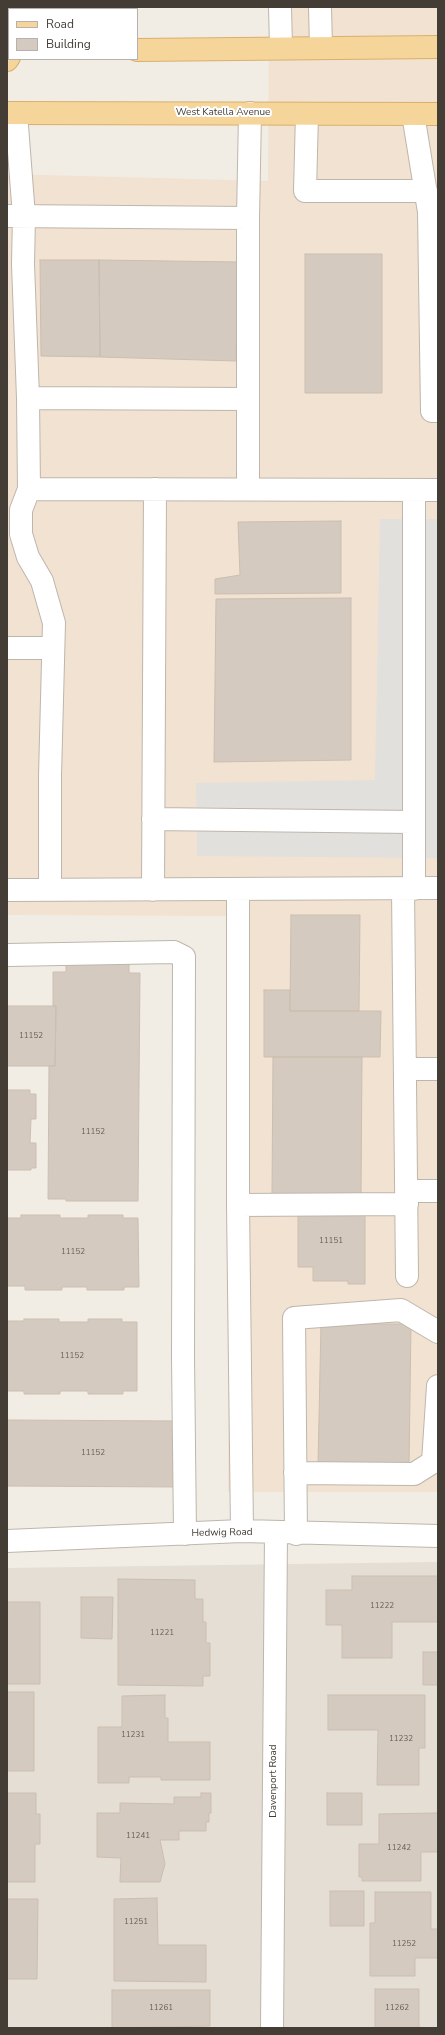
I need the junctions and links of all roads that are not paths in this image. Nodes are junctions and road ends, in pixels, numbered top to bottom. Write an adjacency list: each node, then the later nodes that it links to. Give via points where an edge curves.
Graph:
1 (280, 7): 4 (street)
2 (320, 7): 5 (street)
3 (438, 47): 5 (main road)
4 (281, 48): 5 (main road); 6 (main road)
5 (321, 48)
6 (138, 50)
7 (12, 113): 8 (main road, West Katella Avenue); 13 (street)
8 (250, 113): 9 (main road, West Katella Avenue); 14 (street)
9 (307, 114): 10 (main road, West Katella Avenue); 12 (street, via 306,191)
10 (413, 114): 11 (main road, West Katella Avenue); 12 (street)
11 (438, 114)
12 (426, 191): 15 (street)
13 (15, 216): 14 (street); 16 (street, via 23,264)
14 (248, 218): 17 (street)
15 (434, 238): 18 (street, via 432,411)
16 (28, 398): 17 (street); 19 (street)
17 (248, 399): 21 (street)
18 (438, 411)
19 (29, 489): 20 (street); 25 (street, via 21,510 21,534 28,557 42,581 54,624)
20 (155, 489): 21 (street); 26 (street)
21 (248, 489): 22 (street)
22 (414, 490): 23 (street); 27 (street)
23 (438, 490)
24 (7, 648): 25 (street)
25 (53, 648): 32 (street)
26 (153, 819): 27 (street); 33 (street)
27 (413, 822): 30 (street)
28 (438, 888): 30 (street)
29 (238, 889): 30 (street); 33 (street); 39 (street)
30 (408, 889): 35 (street)
31 (7, 890): 32 (street)
32 (50, 890): 33 (street)
33 (153, 890)
34 (7, 955): 45 (street, via 174,952 184,957)
35 (405, 1069): 36 (street); 38 (street)
36 (438, 1069)
37 (438, 1191): 38 (street)
38 (407, 1198): 39 (street); 40 (street)
39 (238, 1206): 44 (street)
40 (407, 1276)
41 (438, 1332): 43 (street, Davenport Road, via 401,1310 294,1318)
42 (438, 1386): 43 (street, via 433,1462 414,1474)
43 (295, 1473): 46 (street, Davenport Road)
44 (242, 1531): 45 (street, Hedwig Road); 46 (street, Hedwig Road)
45 (185, 1534): 48 (street, Hedwig Road)
46 (286, 1534): 47 (street, Hedwig Road); 49 (street, Davenport Road)
47 (438, 1536)
48 (7, 1541)
49 (272, 2028)

